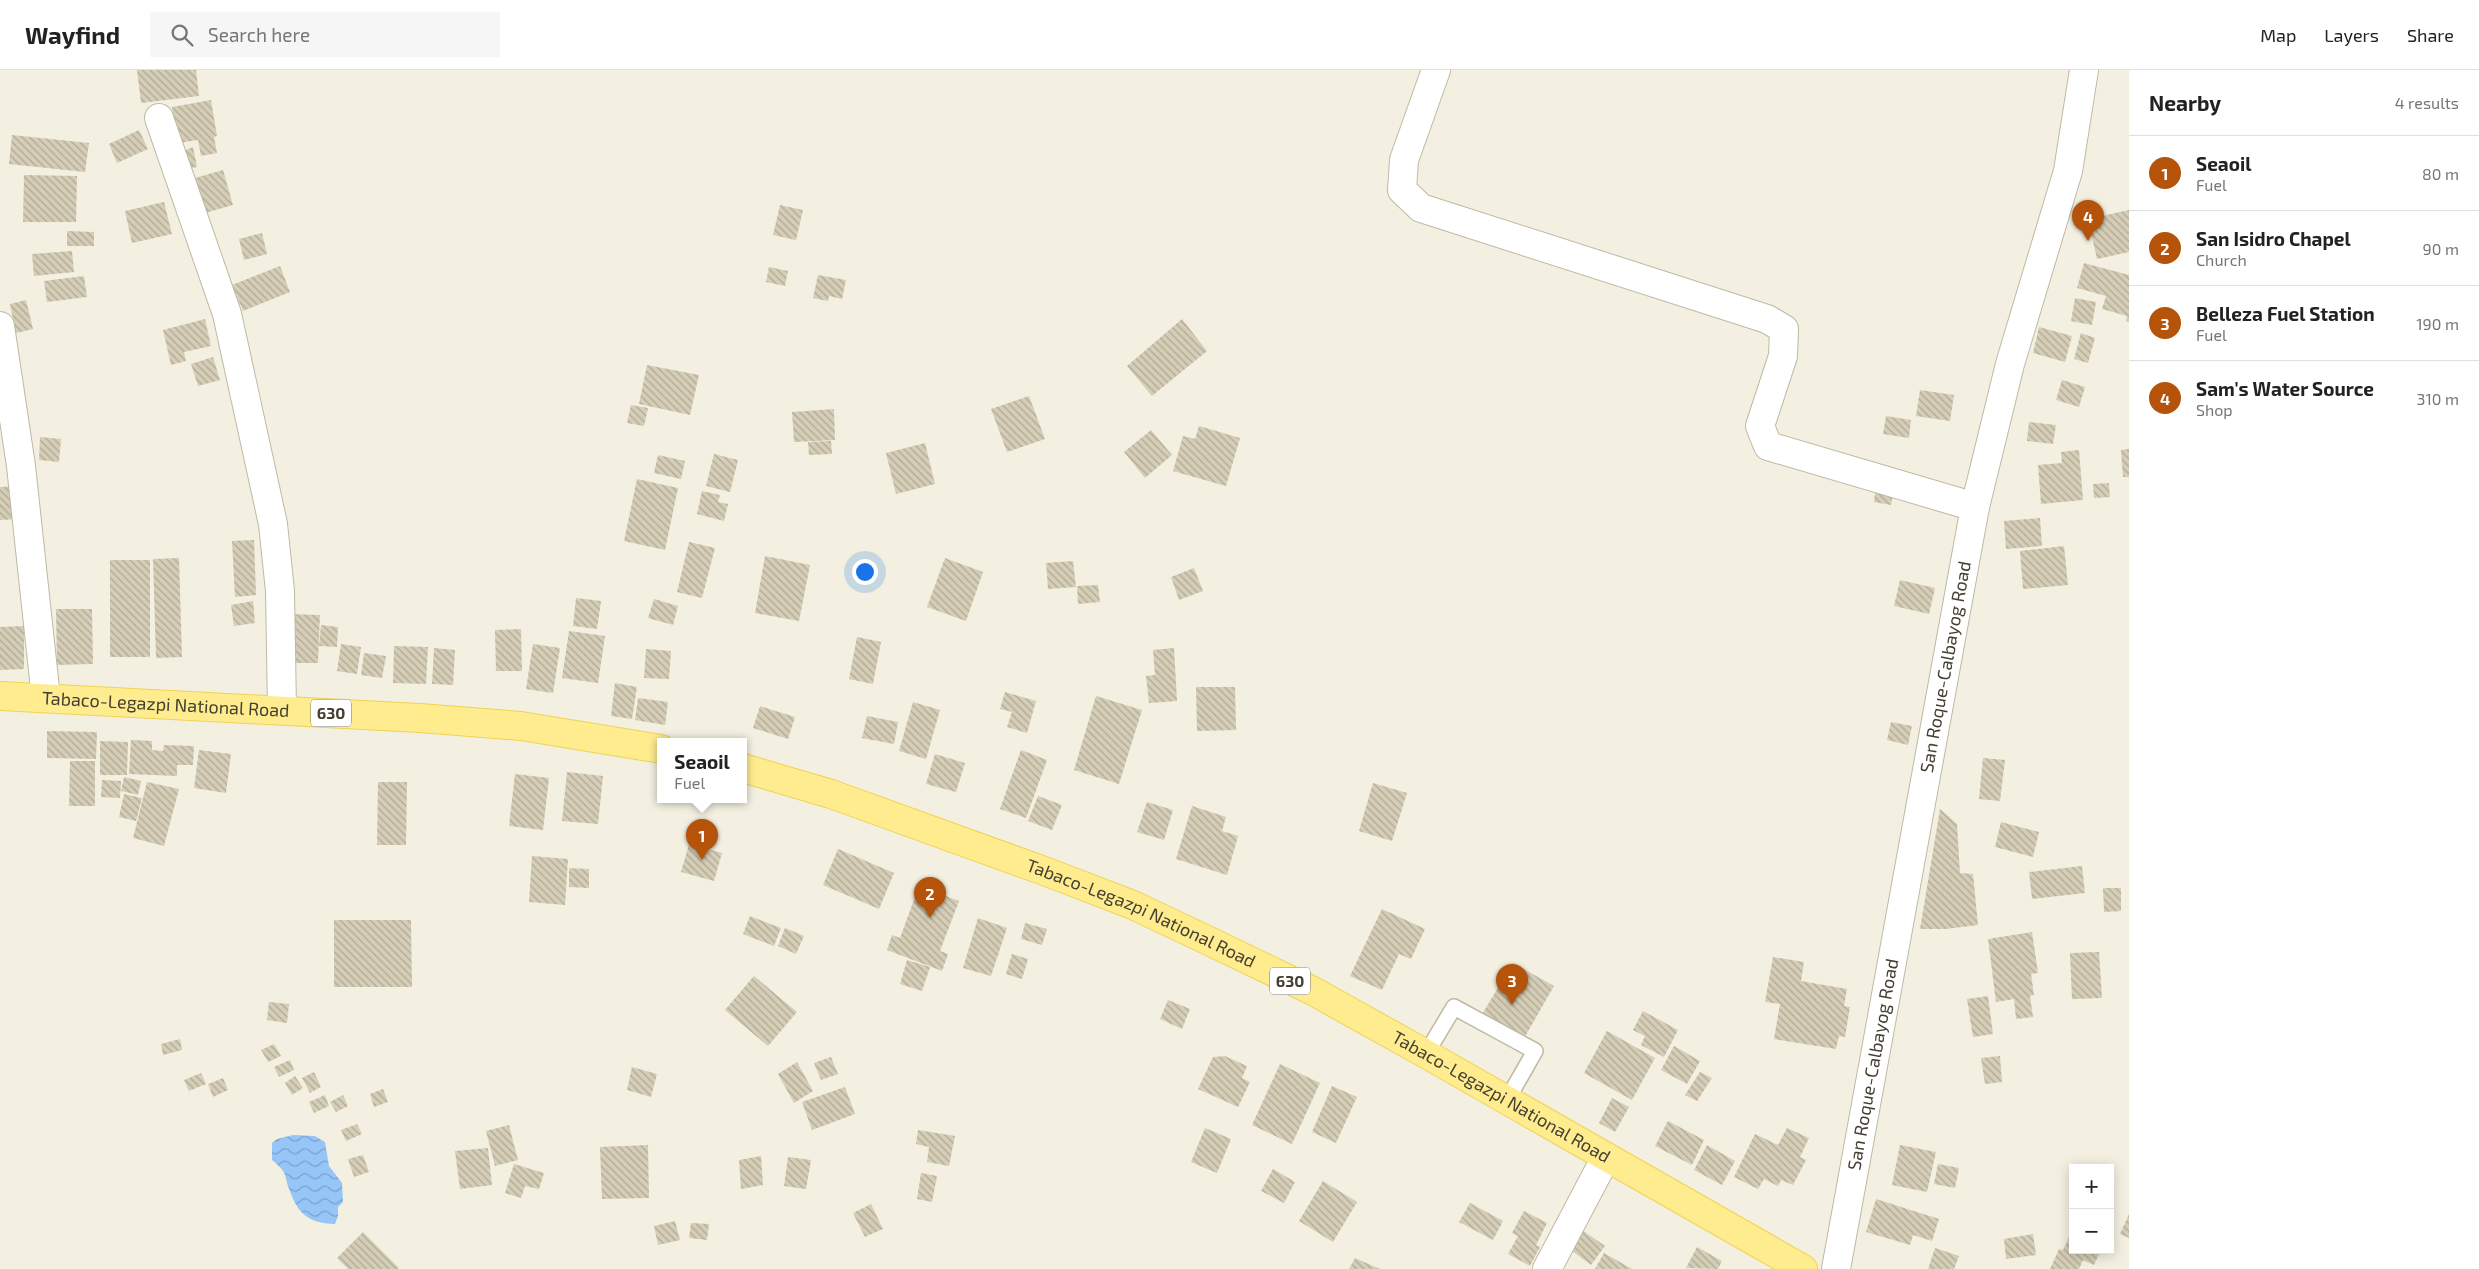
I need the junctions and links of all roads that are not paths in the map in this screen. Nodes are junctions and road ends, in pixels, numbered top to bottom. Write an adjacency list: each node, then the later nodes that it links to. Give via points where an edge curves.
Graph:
1 (1436, 70): 5 (street, via 1404,160 1402,190 1421,208 1767,319 1784,329 1783,356 1760,426 1768,446)
2 (2084, 70): 5 (street, San Roque-Calbayog Road, via 2068,171 2010,364)
3 (159, 118): 8 (street, via 227,314 273,524 280,591)
4 (0, 326): 7 (street, via 21,466)
5 (1975, 507): 16 (street, San Roque-Calbayog Road)
6 (0, 696): 7 (main road, Tabaco-Legazpi National Road / 630)
7 (46, 698): 8 (main road, Tabaco-Legazpi National Road / 630)
8 (282, 710): 9 (main road, Tabaco-Legazpi National Road / 630, via 521,726)
9 (657, 748)
10 (747, 769): 11 (main road, Tabaco-Legazpi National Road / 630, via 840,797 1133,905 1313,992)
11 (1426, 1054): 12 (main road, Tabaco-Legazpi National Road / 630); 12 (lane, via 1454,1007 1535,1051)
12 (1507, 1100): 13 (main road, Tabaco-Legazpi National Road / 630)
13 (1606, 1157): 14 (street); 15 (main road, Tabaco-Legazpi National Road / 630)
14 (1547, 1269)
15 (1803, 1269)
16 (1836, 1269)

